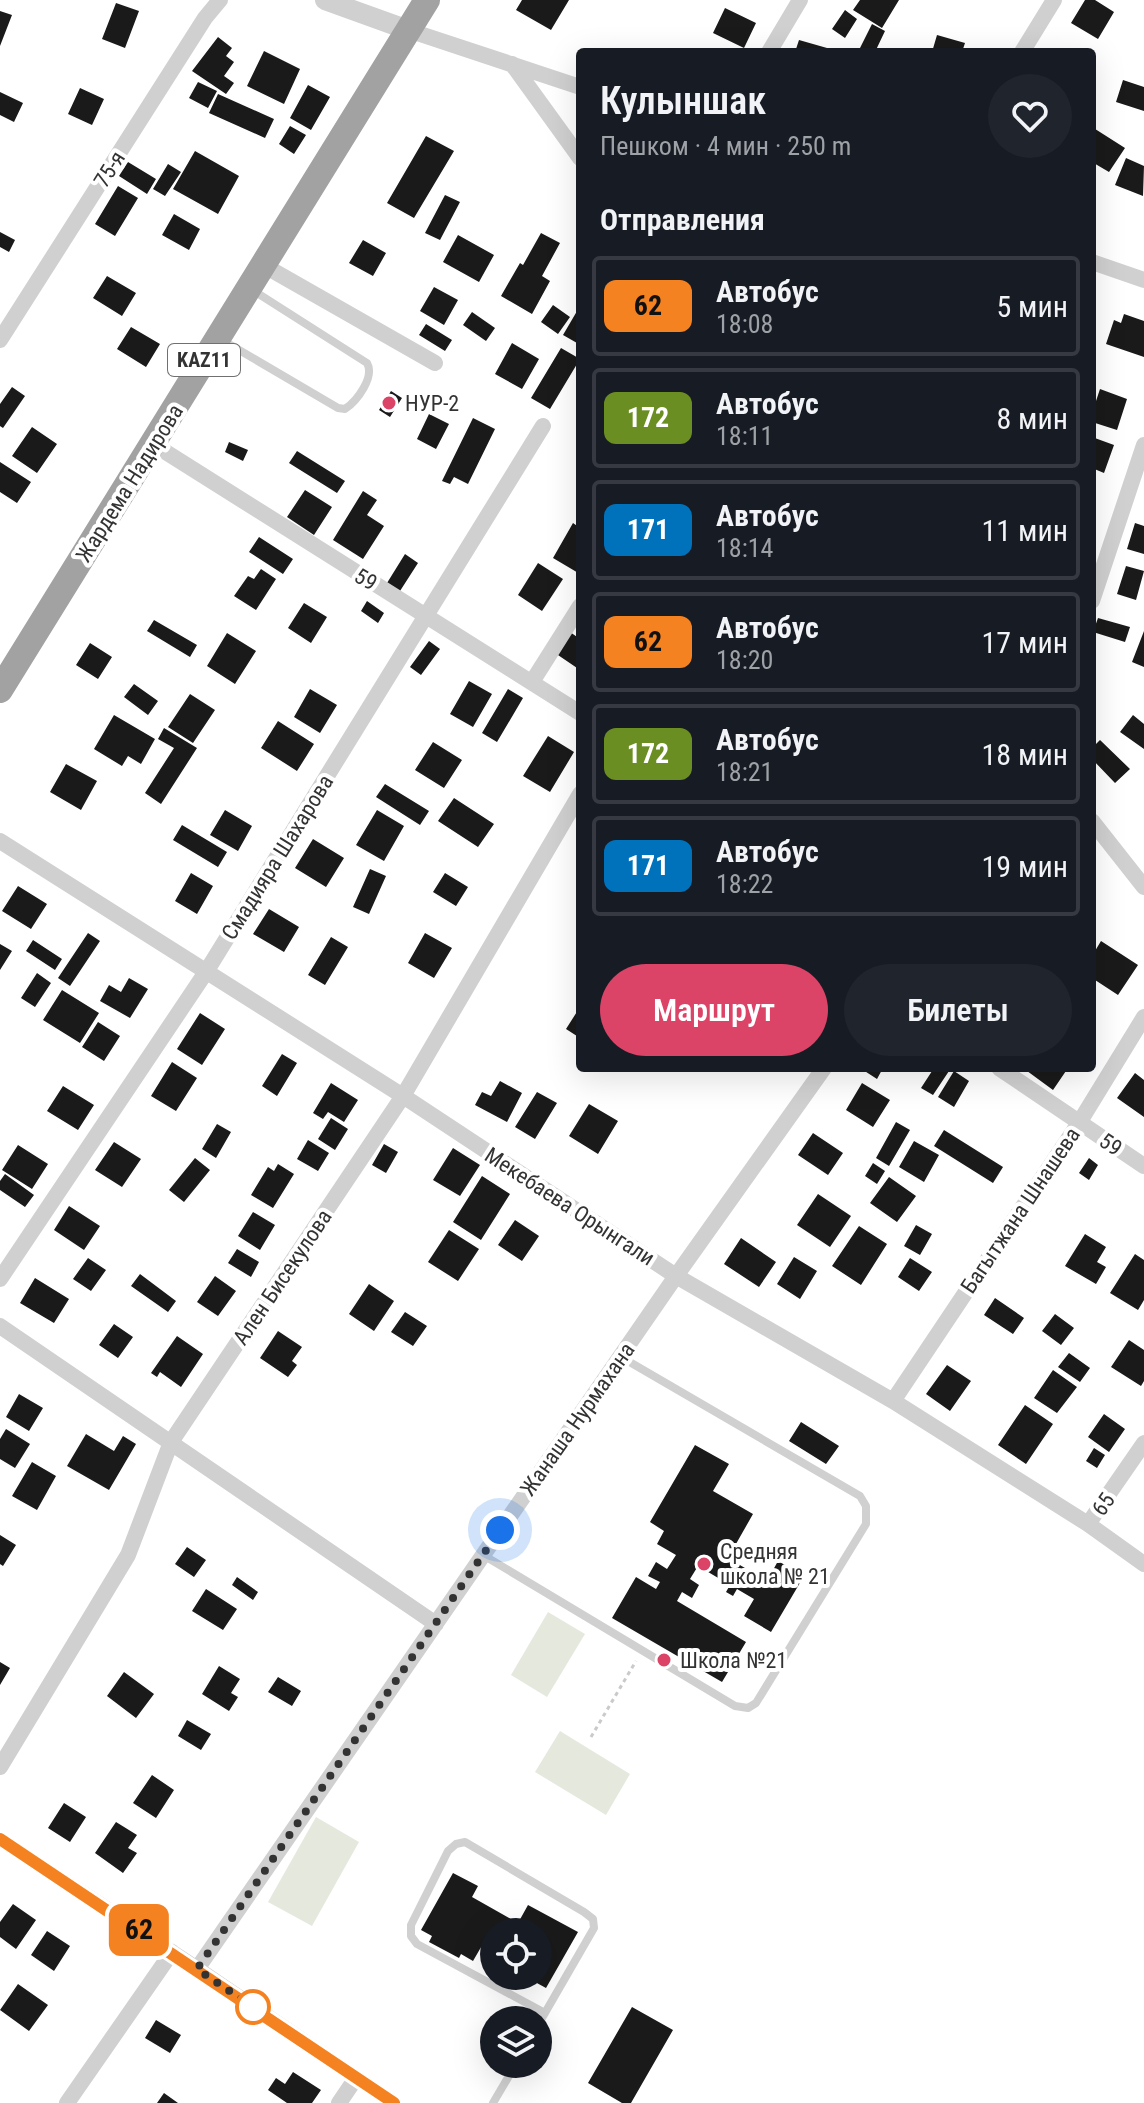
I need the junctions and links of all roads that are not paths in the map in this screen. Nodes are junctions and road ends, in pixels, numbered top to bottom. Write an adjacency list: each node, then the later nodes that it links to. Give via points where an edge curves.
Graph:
1 (220, 0): 17 (street, 75-я)
2 (325, 0): 6 (street)
3 (427, 0): 6 (highway, KAZ11)
4 (800, 0): 7 (street)
5 (1054, 0): 8 (street)
6 (408, 30): 9 (street); 13 (highway, Жардема Надирова / KAZ11)
7 (771, 48)
8 (1024, 48)
9 (512, 64): 10 (street); 11 (street)
10 (576, 86)
11 (576, 152)
12 (1096, 263): 14 (street)
13 (263, 265): 15 (highway, Жардема Надирова / KAZ11); 18 (street)
14 (1142, 275)
15 (248, 288): 16 (highway, Жардема Надирова / KAZ11); 16 (lane, via 367,363 370,376 351,406 338,408)
16 (218, 338): 20 (highway, Жардема Надирова / KAZ11)
17 (0, 340)
18 (435, 363)
19 (543, 426): 24 (street, Смадияра Шахарова)
20 (153, 444): 24 (street, 59); 26 (highway, Жардема Надирова / KAZ11)
21 (1144, 445): 22 (street)
22 (1096, 589)
23 (576, 612): 25 (street)
24 (425, 614): 25 (street, 59); 32 (street, Смадияра Шахарова)
25 (532, 682): 27 (street, 59)
26 (0, 690)
27 (576, 710)
28 (576, 801): 36 (street, Ален Бисекулова)
29 (1096, 826): 31 (street)
30 (0, 841): 32 (street, Мекебаева Орынгали)
31 (1144, 887)
32 (206, 972): 36 (street, Мекебаева Орынгали); 40 (street, Смадияра Шахарова)
33 (1144, 1017): 37 (street, Багытжана Шнашева)
34 (821, 1072): 39 (street, Жанаша Нурмахана)
35 (1005, 1072): 37 (street, 59)
36 (403, 1096): 39 (street, Мекебаева Орынгали); 44 (street, Ален Бисекулова)
37 (1079, 1123): 38 (street, 59); 43 (street, Багытжана Шнашева)
38 (1144, 1166)
39 (676, 1276): 42 (street, Жанаша Нурмахана); 43 (street, Мекебаева Орынгали)
40 (0, 1279)
41 (0, 1326): 44 (street)
42 (620, 1356): 47 (street, Жанаша Нурмахана); 47 (lane, via 860,1496 866,1506 866,1524 756,1703 735,1706)
43 (893, 1401): 46 (street, Мекебаева Орынгали)
44 (171, 1442): 49 (street); 50 (street, Ален Бисекулова, via 128,1555)
45 (1144, 1443): 46 (street, 65)
46 (1088, 1524): 48 (street, Мекебаева Орынгали)
47 (483, 1555): 49 (street, Жанаша Нурмахана)
48 (1144, 1564)
49 (436, 1624): 53 (street, Жанаша Нурмахана)
50 (0, 1767)
51 (0, 1839): 52 (street)
52 (172, 1952): 53 (street); 57 (street)
53 (197, 1969): 55 (street)
54 (545, 2013): 54 (lane, via 594,1928 593,1919 465,1842 456,1844 411,1925 411,1936)
55 (356, 2078): 58 (street); 59 (street)
56 (508, 2078): 60 (lane)
57 (67, 2103)
58 (339, 2103)
59 (394, 2103)
60 (493, 2103)

